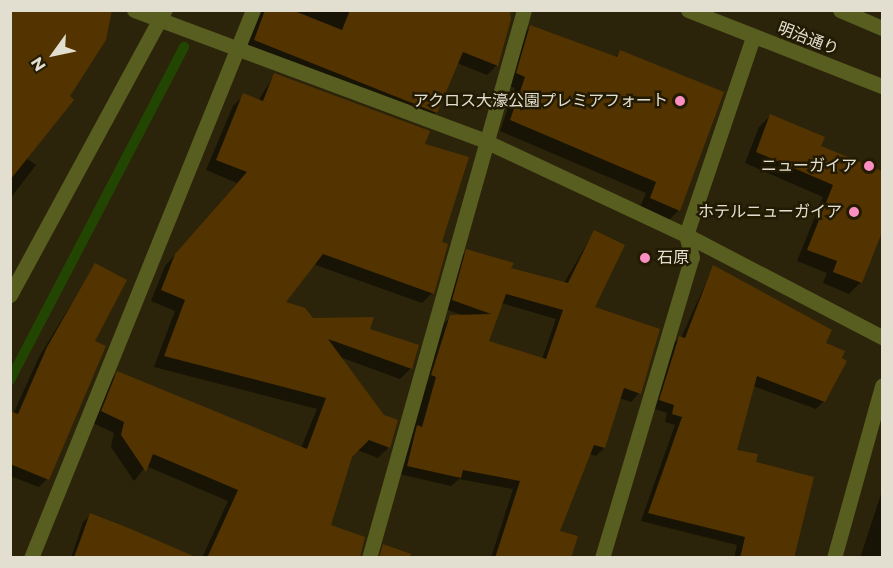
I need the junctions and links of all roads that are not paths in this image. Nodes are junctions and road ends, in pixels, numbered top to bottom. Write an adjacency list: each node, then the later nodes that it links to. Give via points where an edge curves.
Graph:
1 (134, 10): 6 (street)
2 (253, 10): 9 (street)
3 (524, 10): 11 (street)
4 (688, 10): 8 (street, 明治通り)
5 (840, 10): 7 (street)
6 (163, 14): 9 (street); 13 (street)
7 (882, 28)
8 (753, 37): 10 (street, 明治通り); 12 (street)
9 (238, 50): 11 (street); 16 (street)
10 (882, 86)
11 (483, 140): 12 (street); 17 (street)
12 (686, 234): 14 (street); 18 (street, via 692,257)
13 (10, 295)
14 (882, 336)
15 (882, 386): 19 (street)
16 (31, 558)
17 (369, 558)
18 (602, 558)
19 (834, 558)

